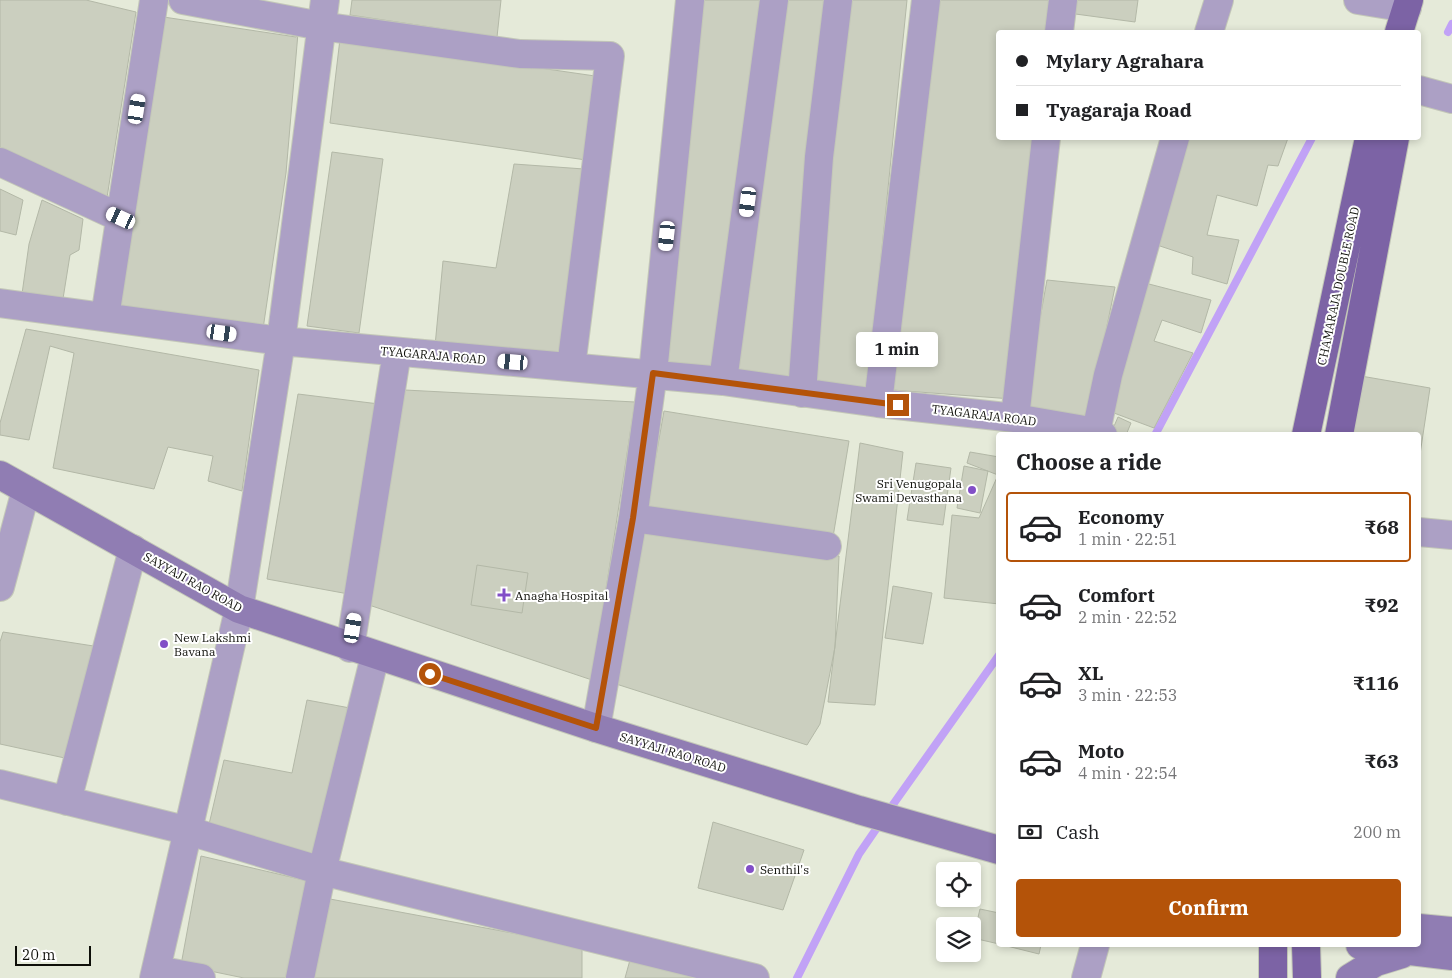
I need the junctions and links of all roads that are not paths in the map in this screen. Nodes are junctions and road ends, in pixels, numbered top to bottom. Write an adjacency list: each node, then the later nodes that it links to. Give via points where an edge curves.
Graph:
1 (154, 0): 23 (street)
2 (183, 0): 12 (street)
3 (325, 0): 12 (street)
4 (690, 0): 29 (street)
5 (774, 0): 30 (street)
6 (838, 0): 31 (street, via 819,157)
7 (926, 0): 32 (street)
8 (1062, 0): 13 (street)
9 (1219, 0): 14 (street)
10 (1358, 0): 11 (street)
11 (1410, 10): 15 (main road)
12 (321, 26): 26 (street); 28 (street, via 520,54 610,56)
13 (1059, 30)
14 (1210, 30)
15 (1417, 30)
16 (1421, 91): 17 (street)
17 (1452, 99)
18 (1046, 140): 33 (street)
19 (1174, 140): 35 (street, via 1108,375)
20 (1369, 140): 36 (main road, CHAMARAJA DOUBLE ROAD)
21 (1395, 140): 37 (main road, CHAMARAJA DOUBLE ROAD)
22 (0, 162): 23 (street)
23 (121, 218): 25 (street)
24 (0, 304): 25 (street, TYAGARAJA ROAD)
25 (105, 317): 26 (street, TYAGARAJA ROAD)
26 (281, 341): 27 (street, TYAGARAJA ROAD); 46 (street)
27 (397, 352): 28 (street, TYAGARAJA ROAD); 47 (street)
28 (571, 367): 29 (street, TYAGARAJA ROAD)
29 (653, 373): 30 (street, TYAGARAJA ROAD); 40 (street)
30 (723, 381): 31 (street, TYAGARAJA ROAD)
31 (802, 393): 32 (street, TYAGARAJA ROAD)
32 (878, 403): 33 (street, TYAGARAJA ROAD)
33 (1015, 418): 34 (street, TYAGARAJA ROAD)
34 (1094, 432)
35 (1100, 432)
36 (1307, 432)
37 (1340, 432)
38 (0, 475): 39 (main road, SAYYAJI RAO ROAD)
39 (26, 490): 44 (main road, SAYYAJI RAO ROAD); 45 (street)
40 (633, 518): 43 (street); 48 (street)
41 (1421, 532): 42 (street)
42 (1452, 535)
43 (827, 546)
44 (132, 549): 46 (main road, SAYYAJI RAO ROAD); 50 (street)
45 (0, 588)
46 (239, 609): 47 (main road, SAYYAJI RAO ROAD); 51 (street)
47 (363, 652): 48 (main road, SAYYAJI RAO ROAD); 53 (street)
48 (596, 728): 52 (main road, SAYYAJI RAO ROAD)
49 (0, 784): 50 (street)
50 (67, 800): 51 (street)
51 (189, 831): 53 (street); 63 (street)
52 (996, 849)
53 (322, 871): 62 (street); 65 (street)
54 (1452, 931): 55 (main road)
55 (1421, 939)
56 (1421, 943): 61 (main road)
57 (1094, 947): 67 (street)
58 (1273, 947): 68 (main road)
59 (1306, 947): 69 (main road)
60 (1403, 947): 70 (main road)
61 (1452, 956)
62 (707, 972): 66 (street)
63 (155, 974): 64 (street)
64 (201, 978)
65 (300, 978)
66 (755, 978)
67 (1086, 978)
68 (1273, 978)
69 (1307, 978)
70 (1350, 978)

